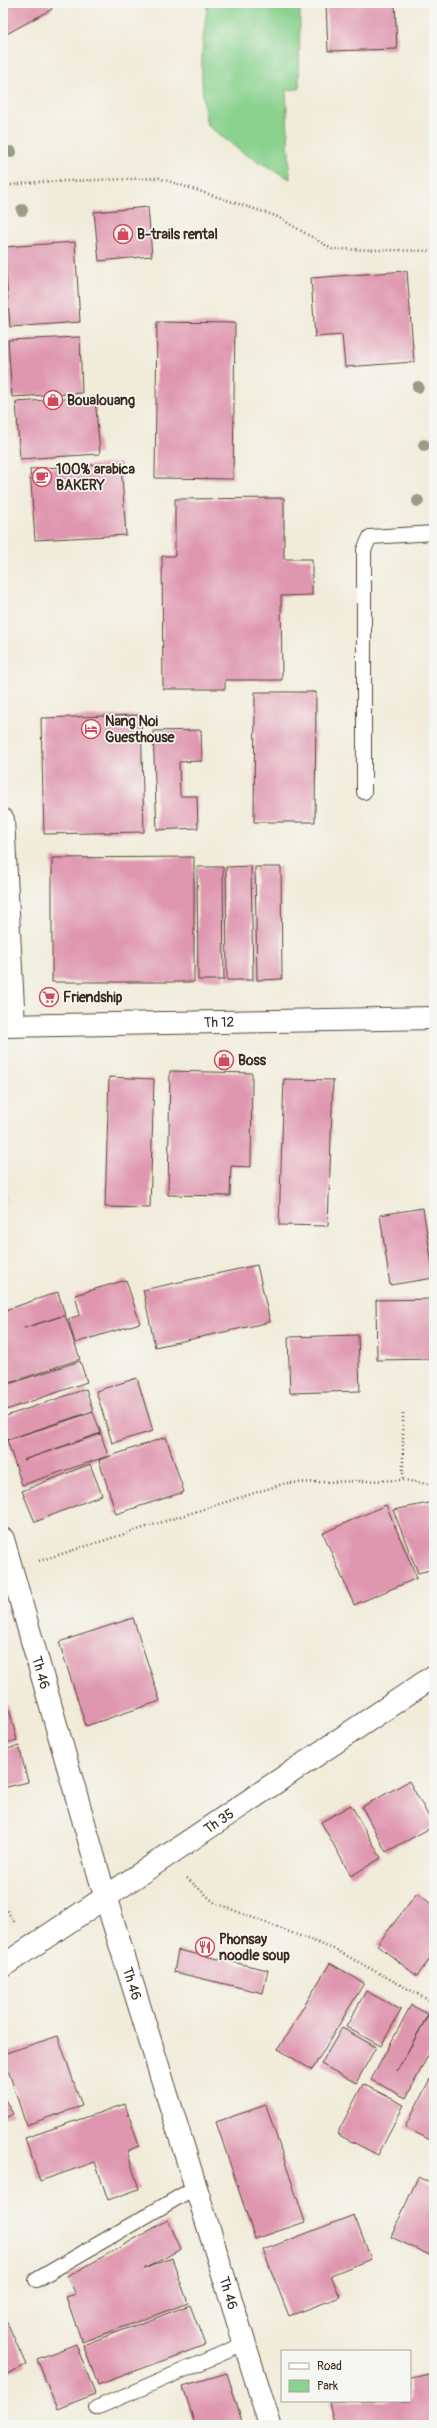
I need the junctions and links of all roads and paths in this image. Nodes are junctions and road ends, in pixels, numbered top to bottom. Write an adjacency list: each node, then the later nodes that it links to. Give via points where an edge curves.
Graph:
1 (3, 186): 2 (path, via 36,182 159,178 276,216 332,249)
2 (434, 251)
3 (434, 533): 4 (lane, via 370,537 364,550)
4 (364, 792)
5 (3, 820): 7 (street)
6 (434, 1018): 7 (street, Th 12)
7 (8, 1026)
8 (403, 1413): 9 (path)
9 (404, 1480): 10 (path); 12 (path, via 286,1483)
10 (434, 1484)
11 (3, 1539): 12 (street, Th 46)
12 (13, 1569): 15 (street, Th 46)
13 (434, 1676): 14 (street, Th 35)
14 (164, 1856): 15 (street, Th 35); 17 (path, via 215,1903 336,1950)
15 (105, 1896): 16 (street, Th 35); 18 (street, Th 46)
16 (3, 1966)
17 (434, 2003)
18 (196, 2187): 19 (lane); 20 (street, Th 46)
19 (36, 2280)
20 (244, 2344): 21 (lane); 22 (street, Th 46)
21 (96, 2408)
22 (270, 2425)

